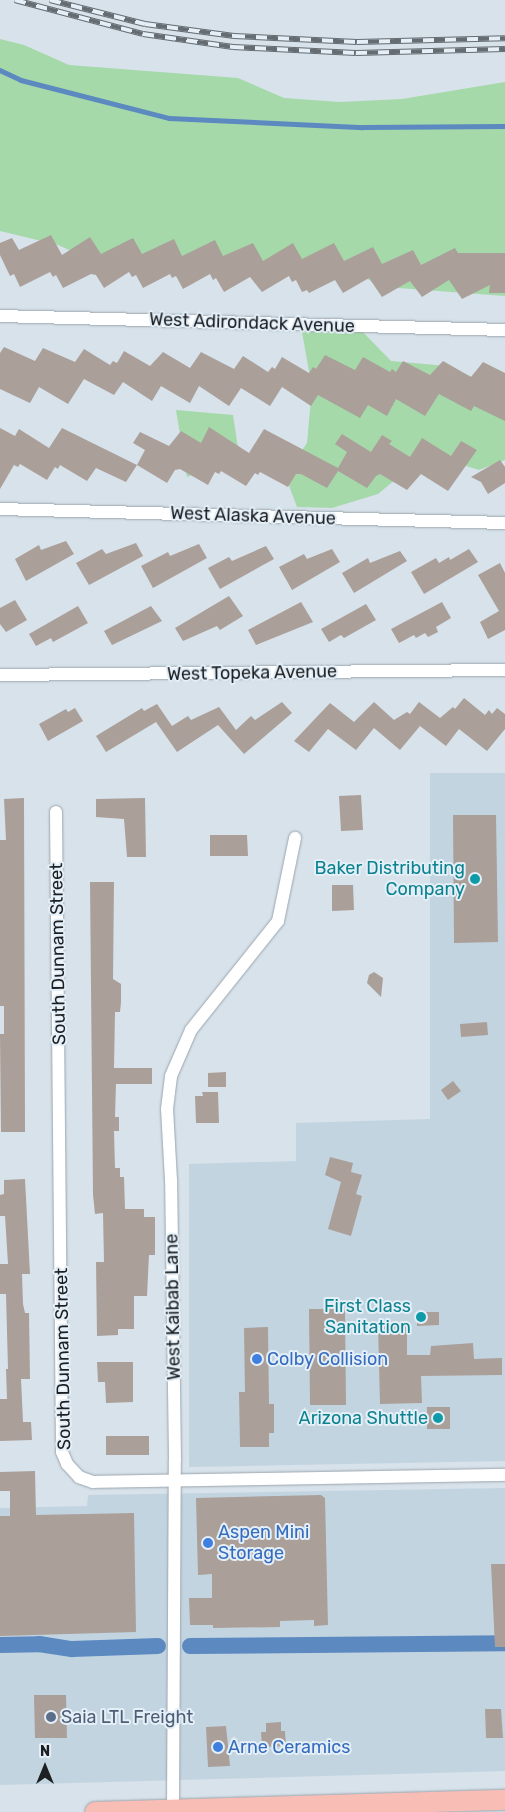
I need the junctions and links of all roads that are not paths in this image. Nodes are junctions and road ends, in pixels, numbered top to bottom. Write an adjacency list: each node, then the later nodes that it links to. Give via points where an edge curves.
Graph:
1 (0, 316): 2 (street, West Adirondack Avenue)
2 (505, 330)
3 (0, 509): 4 (street, West Alaska Avenue)
4 (505, 523)
5 (505, 670): 6 (street, West Topeka Avenue)
6 (0, 676)
7 (56, 812): 10 (street, South Dunnam Street, via 62,1452 72,1471 93,1482)
8 (295, 838): 10 (street, West Kaibab Lane, via 278,921 191,1030 171,1076 167,1142 171,1180)
9 (505, 1475): 10 (street)
10 (175, 1483): 12 (street)
11 (505, 1800): 12 (main road)
12 (173, 1810): 13 (main road)
13 (95, 1812)

